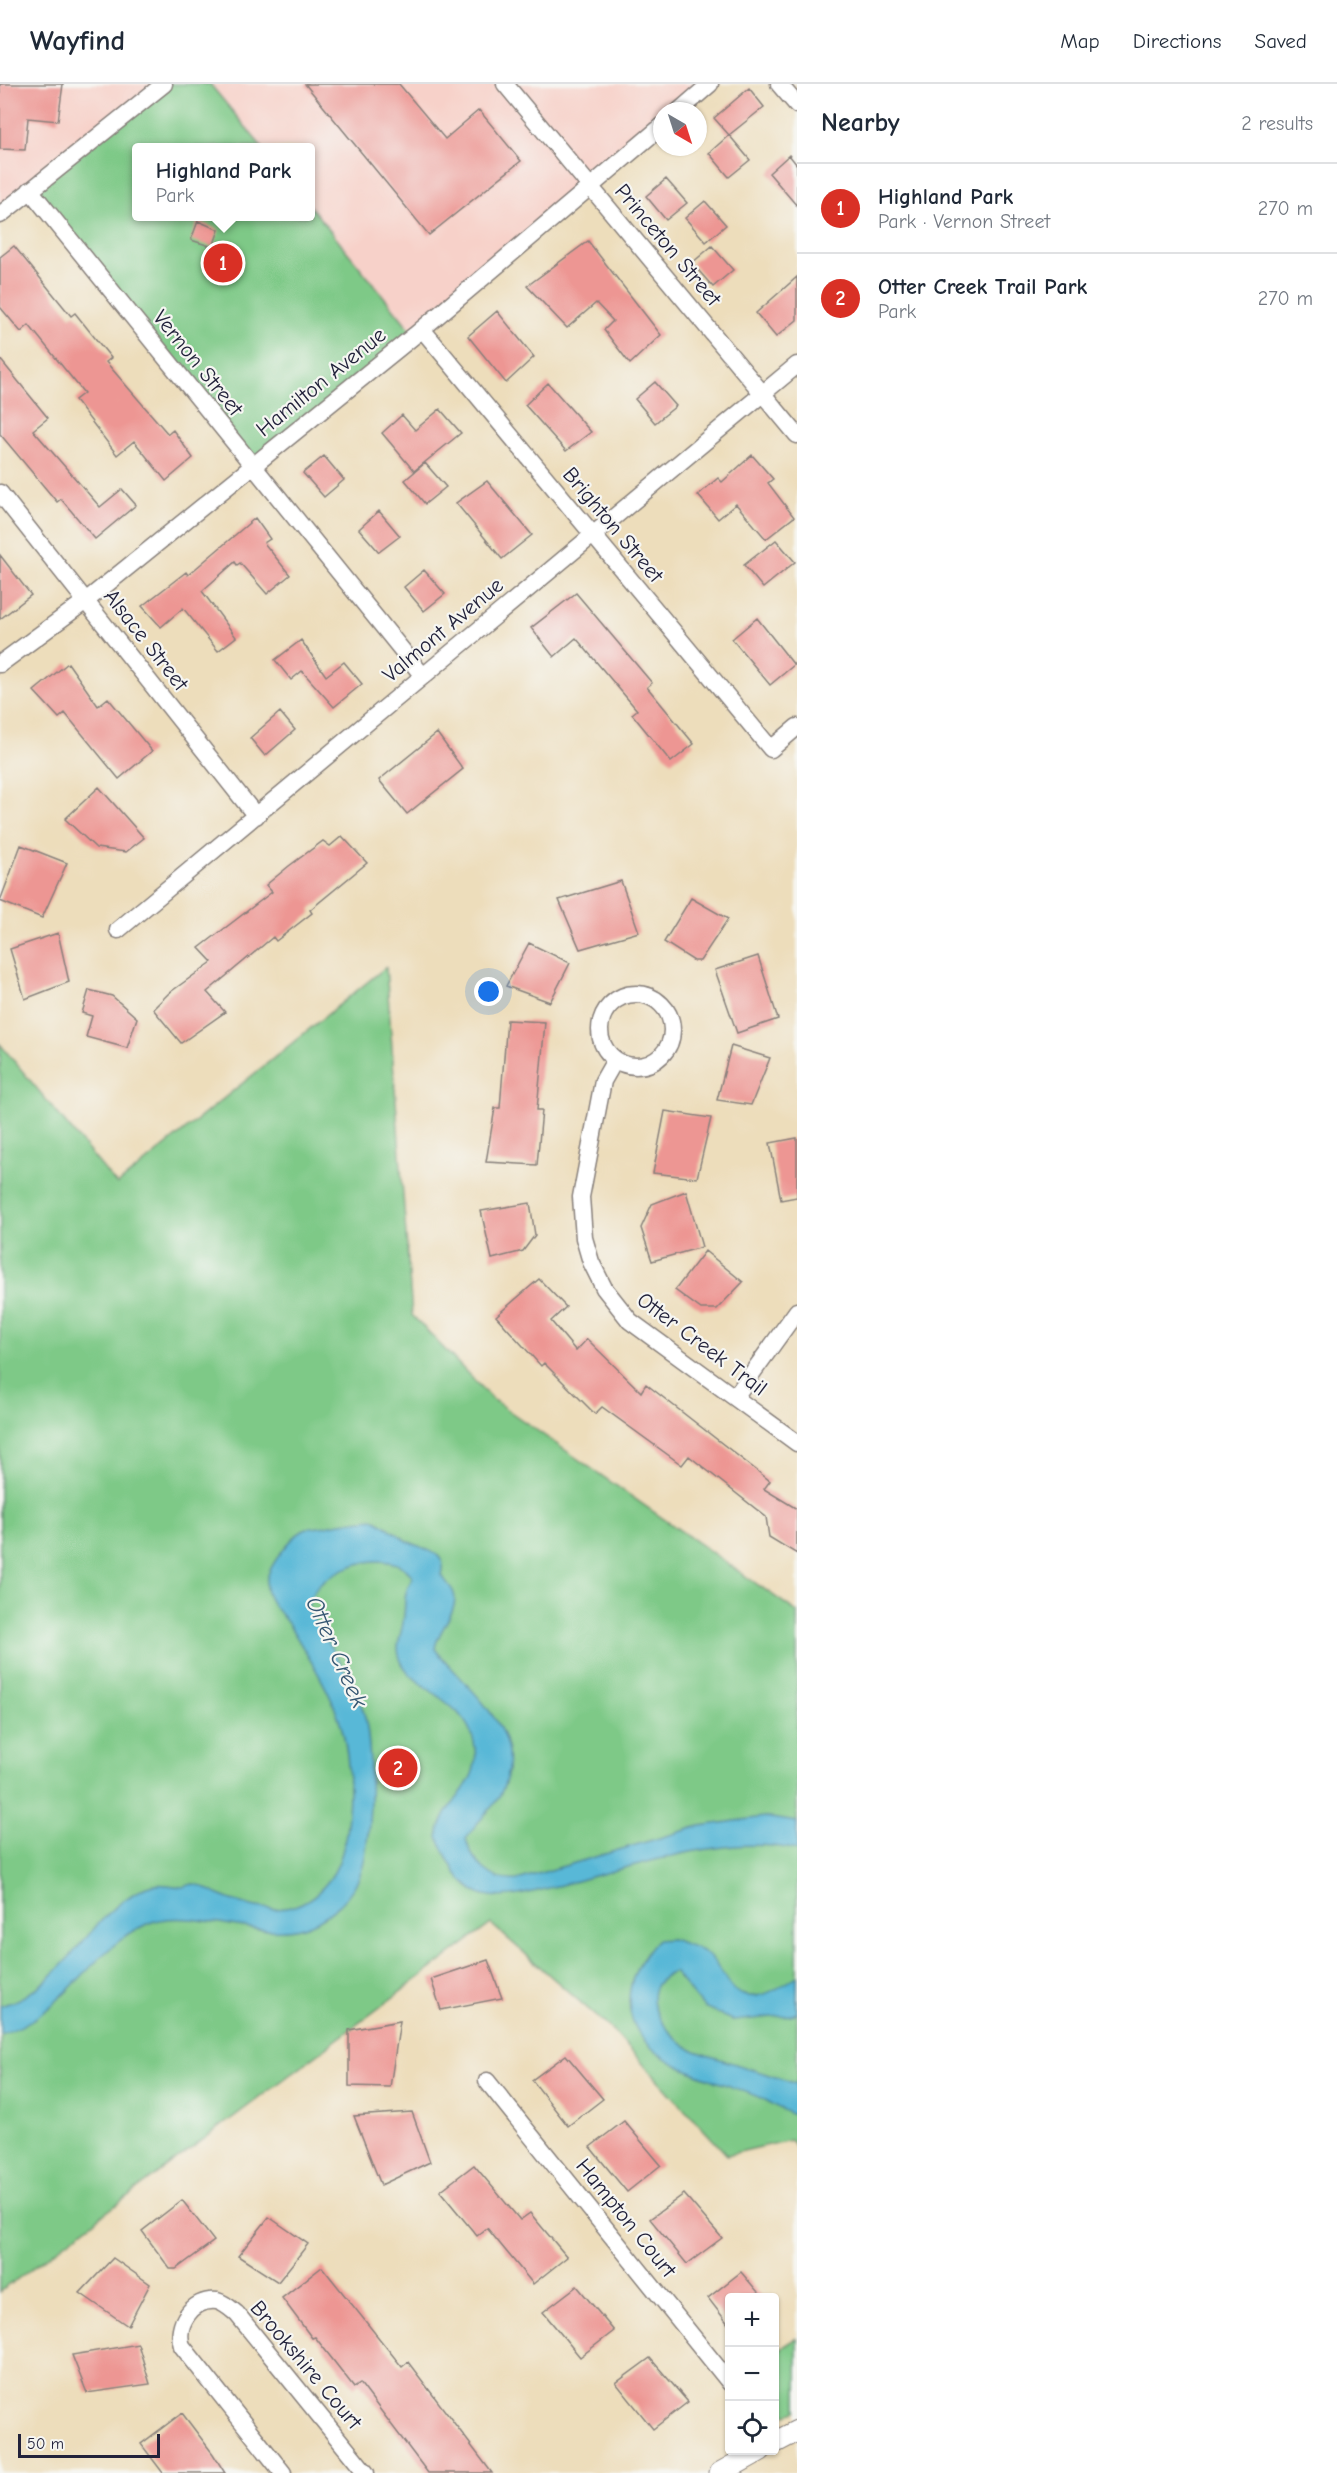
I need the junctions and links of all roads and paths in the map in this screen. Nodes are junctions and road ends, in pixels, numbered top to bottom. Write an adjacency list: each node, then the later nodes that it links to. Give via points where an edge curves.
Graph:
1 (164, 84): 9 (street)
2 (505, 84): 8 (street, Princeton Street)
3 (710, 84): 5 (street)
4 (780, 84): 6 (street)
5 (689, 102)
6 (797, 105)
7 (653, 134): 8 (street, Hamilton Avenue)
8 (591, 187): 11 (street, Hamilton Avenue); 13 (street, Princeton Street)
9 (30, 190): 10 (street); 15 (street, Vernon Street)
10 (0, 214)
11 (422, 329): 15 (street, Hamilton Avenue); 17 (street, Brighton Street)
12 (797, 365): 13 (street, Valmont Avenue)
13 (762, 394): 14 (street, Princeton Street); 17 (street, Valmont Avenue)
14 (797, 435)
15 (253, 465): 18 (street, Hamilton Avenue); 20 (street, Vernon Street)
16 (0, 493): 18 (street, Alsace Street)
17 (592, 536): 20 (street, Valmont Avenue); 21 (street, Brighton Street, via 771,749)
18 (87, 600): 19 (street, Hamilton Avenue); 22 (street, Alsace Street)
19 (0, 664)
20 (423, 676): 22 (street, Valmont Avenue)
21 (797, 727)
22 (256, 816): 23 (street, Valmont Avenue)
23 (118, 930)
24 (615, 1059): 24 (street, via 626,1065 642,1066 664,1053 672,1027 661,1004 636,994 615,1001 606,1010 600,1035 605,1049); 26 (street, Otter Creek Trail, via 603,1081 581,1197 580,1214 591,1262 604,1288 630,1321)
25 (797, 1311): 26 (street)
26 (735, 1397): 27 (street, Otter Creek Trail)
27 (797, 1443)
28 (487, 2081): 29 (street, Hampton Court)
29 (725, 2378)
30 (797, 2431): 31 (street)
31 (779, 2440)
32 (754, 2455): 35 (street)
33 (283, 2473): 34 (street, Brookshire Court, via 182,2346 180,2326 203,2303 216,2301 237,2314)
34 (366, 2473)
35 (720, 2473)

